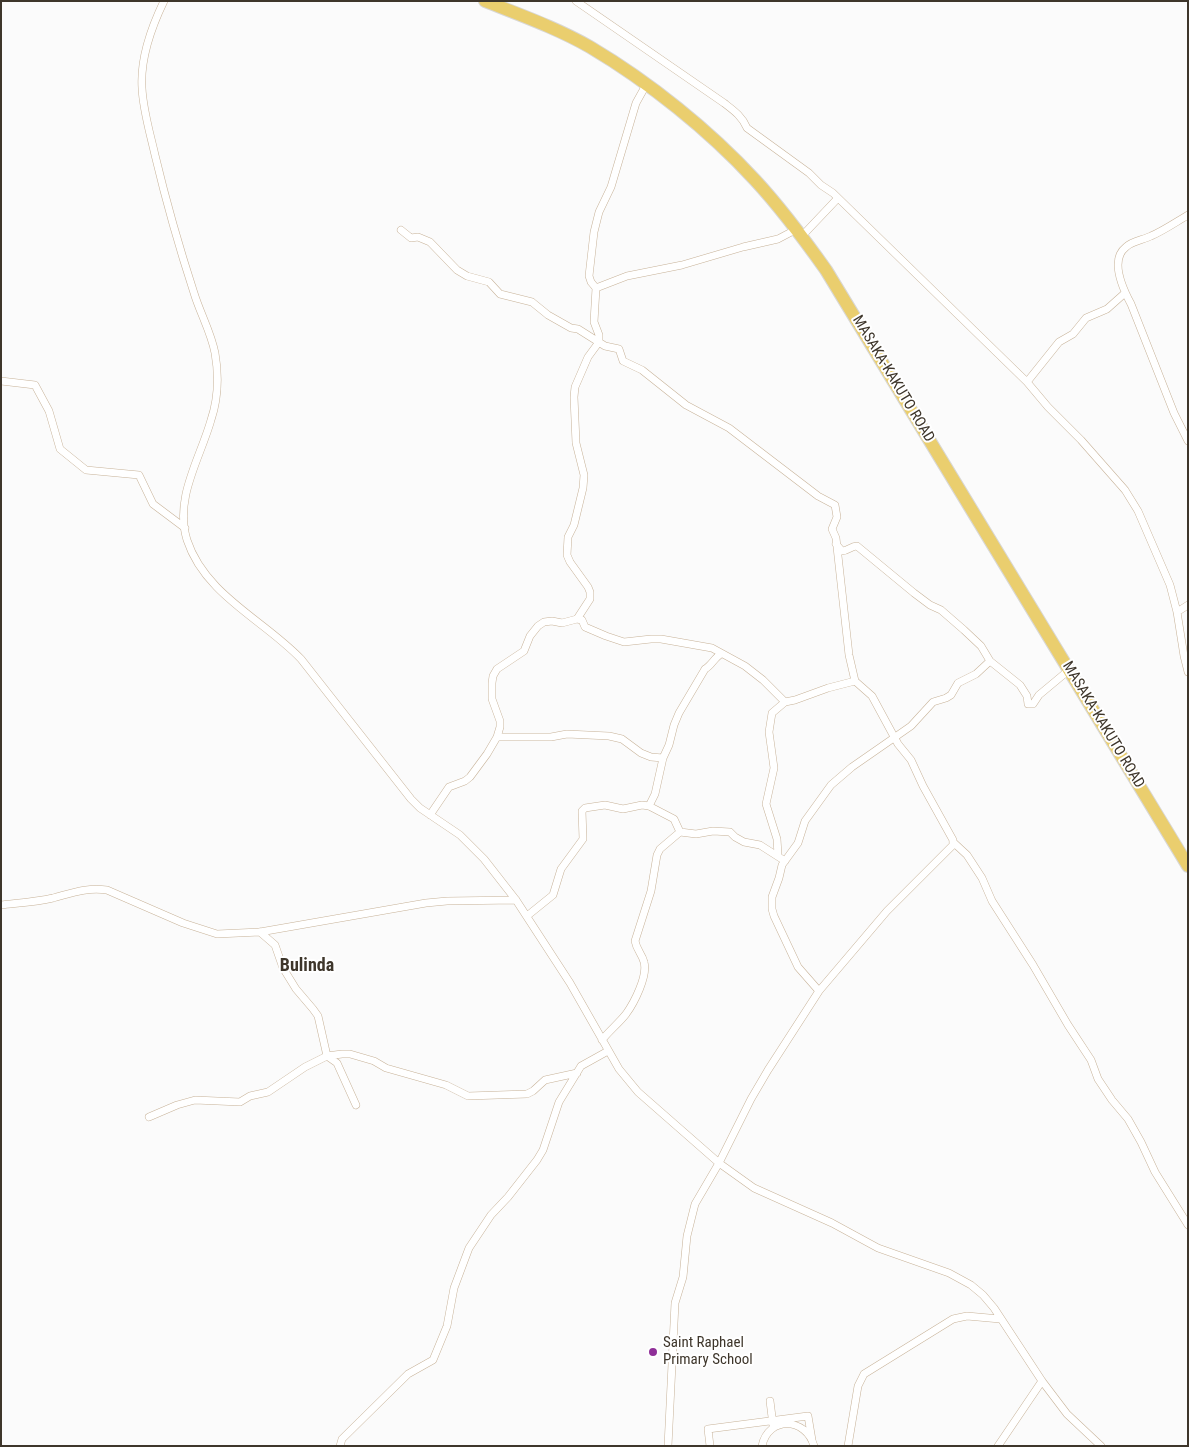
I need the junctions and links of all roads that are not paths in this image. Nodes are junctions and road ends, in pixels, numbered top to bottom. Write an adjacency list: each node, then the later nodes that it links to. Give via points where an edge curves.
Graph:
1 (164, 1): 15 (street, via 149,35 142,89 168,209 194,294 212,339 218,371 211,421 185,498)
2 (485, 1): 4 (highway, MASAKA-KAKUTO ROAD, via 588,46)
3 (576, 1): 5 (street, via 724,103 740,116 747,128)
4 (646, 84): 8 (highway, MASAKA-KAKUTO ROAD, via 716,141 754,179); 9 (street, via 636,103 594,232 589,276)
5 (838, 198): 8 (street); 13 (street)
6 (1188, 215): 10 (street, via 1125,247 1118,256 1118,265)
7 (400, 230): 11 (street, via 411,238 430,242 467,276 489,282 500,294 532,302 548,316)
8 (799, 233): 9 (street, via 682,265 627,276); 22 (highway, MASAKA-KAKUTO ROAD, via 831,277)
9 (596, 288): 11 (street, via 594,322)
10 (1125, 292): 13 (street, via 1107,309 1086,318 1073,334 1059,342); 14 (street)
11 (599, 342): 16 (street, via 619,349 623,361 642,370 686,405 729,428 818,496 835,505 837,517 832,528); 19 (street, via 588,357 574,397 576,443 584,475 574,525 568,537 567,555 590,592 590,599)
12 (1, 381): 15 (street, via 35,385 48,411 60,449 86,470 139,475 153,504)
13 (1027, 382): 18 (street, via 1132,499 1170,585)
14 (1188, 441)
15 (185, 528): 30 (street, via 193,553 214,584 290,647 411,799)
16 (836, 543): 21 (street, via 842,551 854,546 860,548 914,593 941,610 981,646); 24 (street)
17 (1188, 605): 18 (street)
18 (1177, 612): 23 (street)
19 (577, 619): 20 (street, via 582,620 585,627 624,642 661,639 702,645); 26 (street, via 562,623 544,622 528,639 524,651 497,669 492,683 492,699 500,721)
20 (721, 654): 25 (street, via 745,666); 28 (street, via 698,679 679,713)
21 (990, 660): 22 (street, via 1020,685 1031,704); 27 (street, via 976,674 958,683 946,698 933,702 911,726)
22 (1069, 670): 35 (highway, MASAKA-KAKUTO ROAD)
23 (1188, 672)
24 (855, 681): 25 (street); 27 (street, via 872,696)
25 (785, 702): 33 (street, via 772,713 769,732 774,768 766,804)
26 (497, 736): 28 (street, via 609,736 622,739 646,755); 30 (street, via 470,776 449,787)
27 (895, 737): 32 (street, via 912,760); 34 (street, via 830,785 805,821 798,842)
28 (663, 758): 29 (street)
29 (649, 806): 31 (street, via 674,819); 38 (street, via 623,809 605,805 583,809 583,839 561,868 553,895)
30 (430, 815): 36 (street, via 472,847)
31 (680, 832): 33 (street, via 702,834 726,830 744,842 760,845); 41 (street, via 657,855 651,891 636,936 636,950 645,967 640,988 626,1014)
32 (953, 842): 40 (street, via 887,911); 48 (street, via 982,878 992,901 1092,1060 1098,1079 1128,1119 1155,1172)
33 (778, 855): 34 (street)
34 (785, 861): 40 (street, via 773,892 772,909 798,967)
35 (1188, 866)
36 (516, 900): 38 (street); 39 (street, via 426,903)
37 (1, 905): 39 (street, via 94,888 115,892 217,934)
38 (527, 916): 41 (street)
39 (260, 932): 43 (street, via 275,946 283,968 318,1016)
40 (819, 991): 47 (street, via 755,1092)
41 (602, 1040): 42 (street)
42 (608, 1051): 44 (street, via 581,1066); 47 (street, via 638,1092)
43 (327, 1056): 44 (street, via 350,1054 446,1085 468,1096 527,1094 545,1080); 45 (street, via 337,1063); 46 (street, via 304,1067 268,1092 240,1102 195,1100)
44 (577, 1073): 54 (street, via 559,1102 540,1155 491,1215 469,1248 434,1360 408,1374 342,1439)
45 (356, 1105)
46 (149, 1117)
47 (719, 1163): 49 (street, via 754,1188 832,1223 865,1242 961,1278 983,1295); 55 (street, via 695,1204 687,1236 683,1277 675,1303)
48 (1188, 1225)
49 (1000, 1319): 50 (street); 58 (street, via 967,1316 954,1319 864,1374 858,1386)
50 (1042, 1382): 59 (street); 60 (street, via 1068,1414)
51 (770, 1401): 52 (street)
52 (773, 1424): 53 (street, via 797,1425); 53 (street, via 808,1416); 56 (street, via 708,1429); 57 (street)
53 (813, 1443)
54 (340, 1446)
55 (668, 1446)
56 (710, 1446)
57 (762, 1446)
58 (848, 1446)
59 (998, 1446)
60 (1102, 1446)

